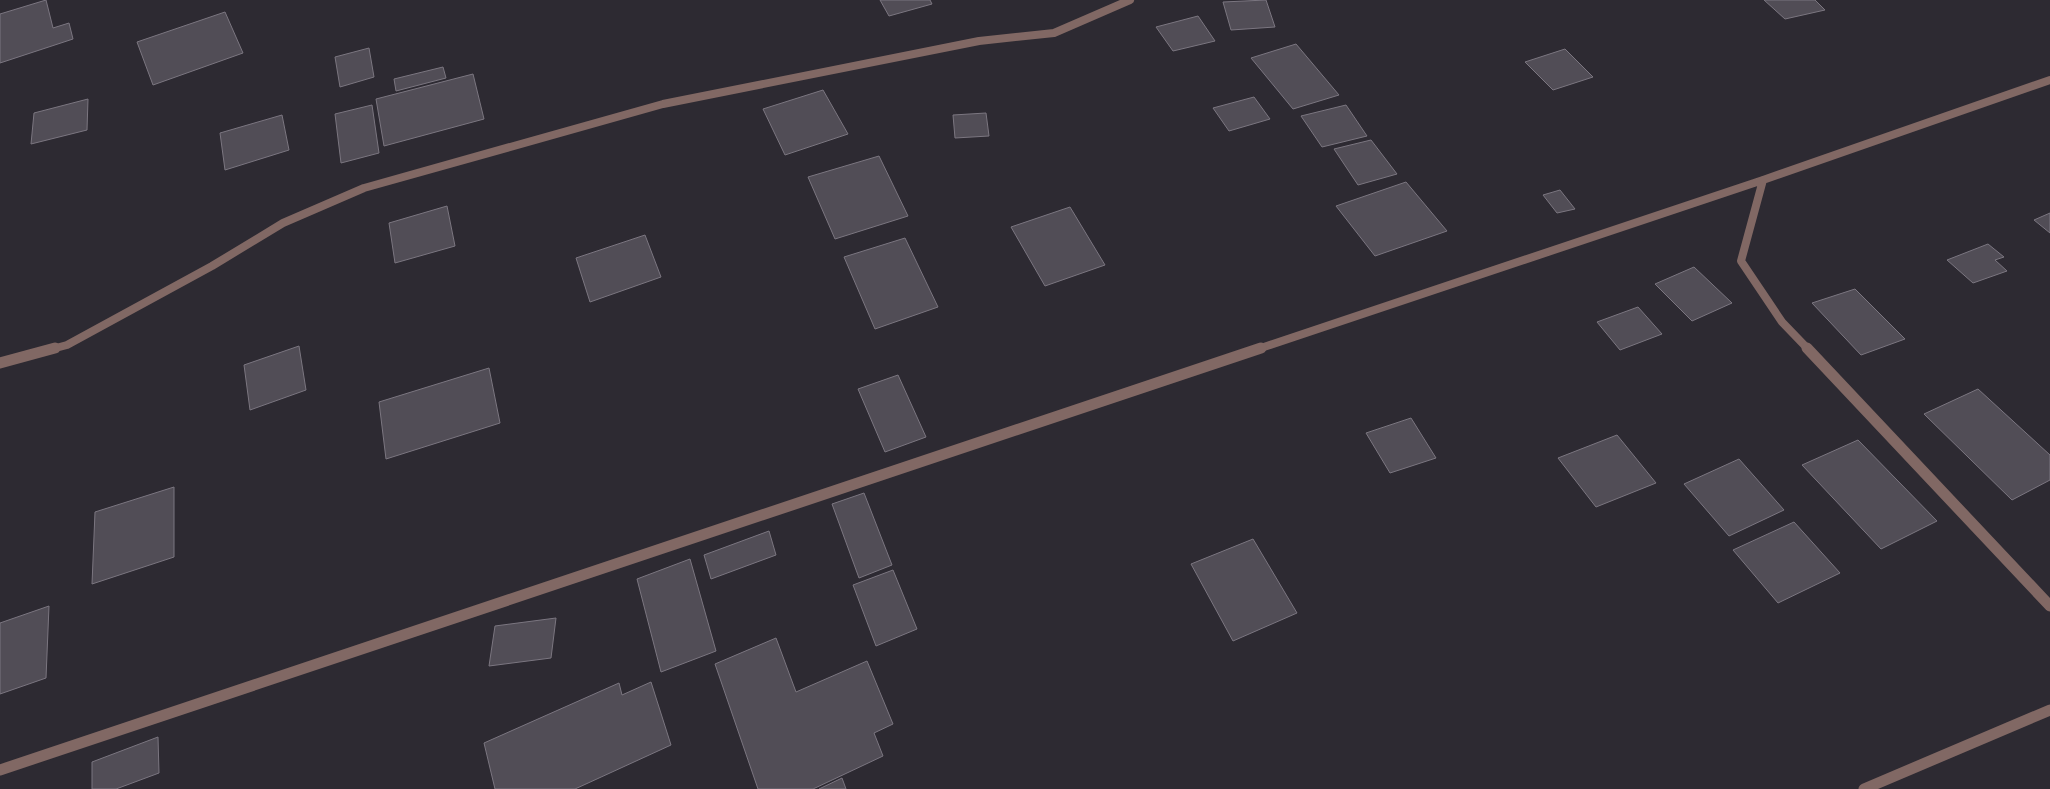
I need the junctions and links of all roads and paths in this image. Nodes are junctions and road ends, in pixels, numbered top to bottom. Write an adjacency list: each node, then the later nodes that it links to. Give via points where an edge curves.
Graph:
1 (1130, 0): 4 (street, via 1054,33 979,41 663,104 364,188 283,224 67,345)
2 (2050, 80): 3 (street)
3 (1763, 180): 5 (street, via 1741,261 1782,322); 7 (street)
4 (0, 362)
5 (2050, 606)
6 (2050, 710): 8 (street)
7 (0, 770)
8 (1864, 789)

